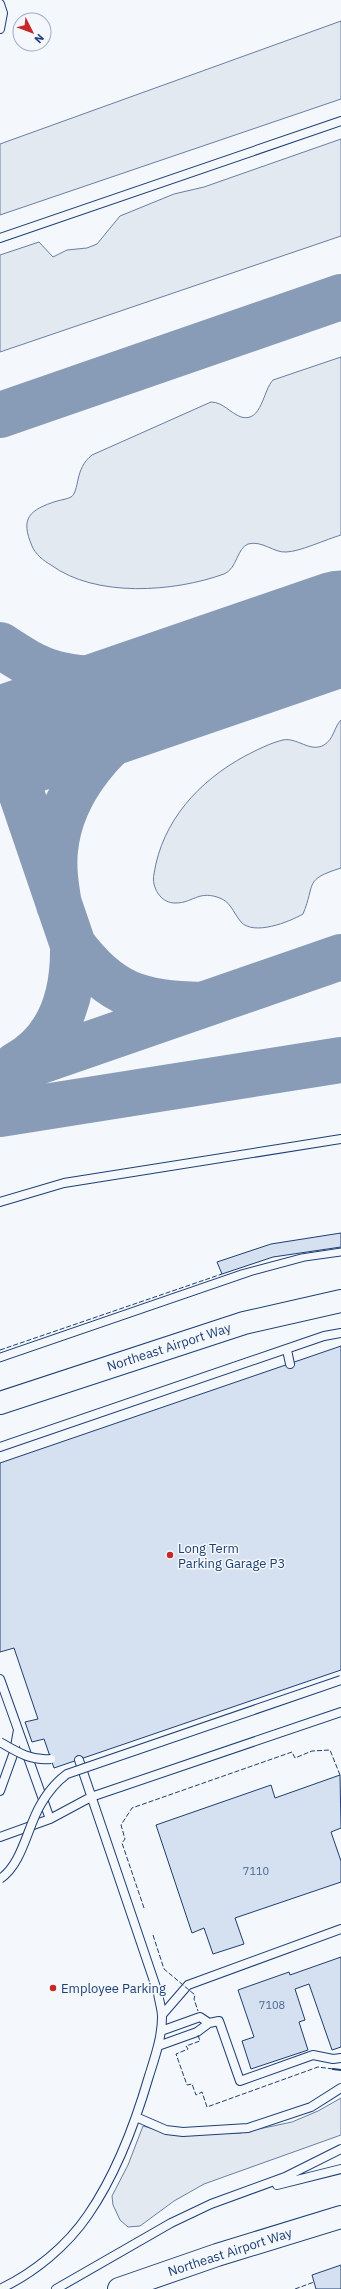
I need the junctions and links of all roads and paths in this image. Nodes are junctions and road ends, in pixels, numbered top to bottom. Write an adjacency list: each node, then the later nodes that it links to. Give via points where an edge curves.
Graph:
1 (0, 4): 2 (lane, via 3,13)
2 (0, 29)
3 (341, 120): 4 (lane)
4 (0, 238)
5 (341, 1139): 6 (lane, via 64,1182)
6 (0, 1202)
7 (341, 1301): 11 (main road, Northeast Airport Way, via 244,1323)
8 (341, 1333): 9 (lane, via 324,1336)
9 (287, 1350): 10 (lane); 12 (lane)
10 (290, 1364)
11 (0, 1403)
12 (0, 1447)
13 (0, 1679): 16 (lane)
14 (341, 1680): 24 (lane, bridge, via 67,1774 56,1783 40,1805 26,1839)
15 (341, 1712): 21 (lane)
16 (18, 1727): 20 (lane, via 17,1740); 22 (lane)
17 (0, 1742): 18 (lane, bridge, via 25,1756 37,1760)
18 (51, 1759)
19 (79, 1760): 21 (lane)
20 (0, 1790)
21 (91, 1797): 22 (lane); 26 (lane, via 158,1993)
22 (50, 1819): 23 (lane)
23 (0, 1836)
24 (0, 1879)
25 (341, 1929): 26 (lane, via 188,1985)
26 (162, 2015): 28 (lane)
27 (209, 2023): 28 (lane, via 200,2017); 29 (lane, via 197,2032); 30 (lane, via 219,2021 240,2081 313,2055)
28 (161, 2031): 29 (lane)
29 (158, 2046): 32 (lane)
30 (341, 2058)
31 (341, 2088): 32 (lane, via 310,2107 248,2128 183,2132 166,2130)
32 (136, 2117): 38 (lane, via 109,2181 87,2216 56,2250 32,2271)
33 (341, 2148): 35 (lane, via 285,2177)
34 (341, 2169): 35 (lane)
35 (236, 2195): 39 (lane, via 171,2223)
36 (341, 2217): 37 (main road, Northeast Airport Way, via 217,2255)
37 (126, 2288)
38 (0, 2289)
39 (56, 2289)

